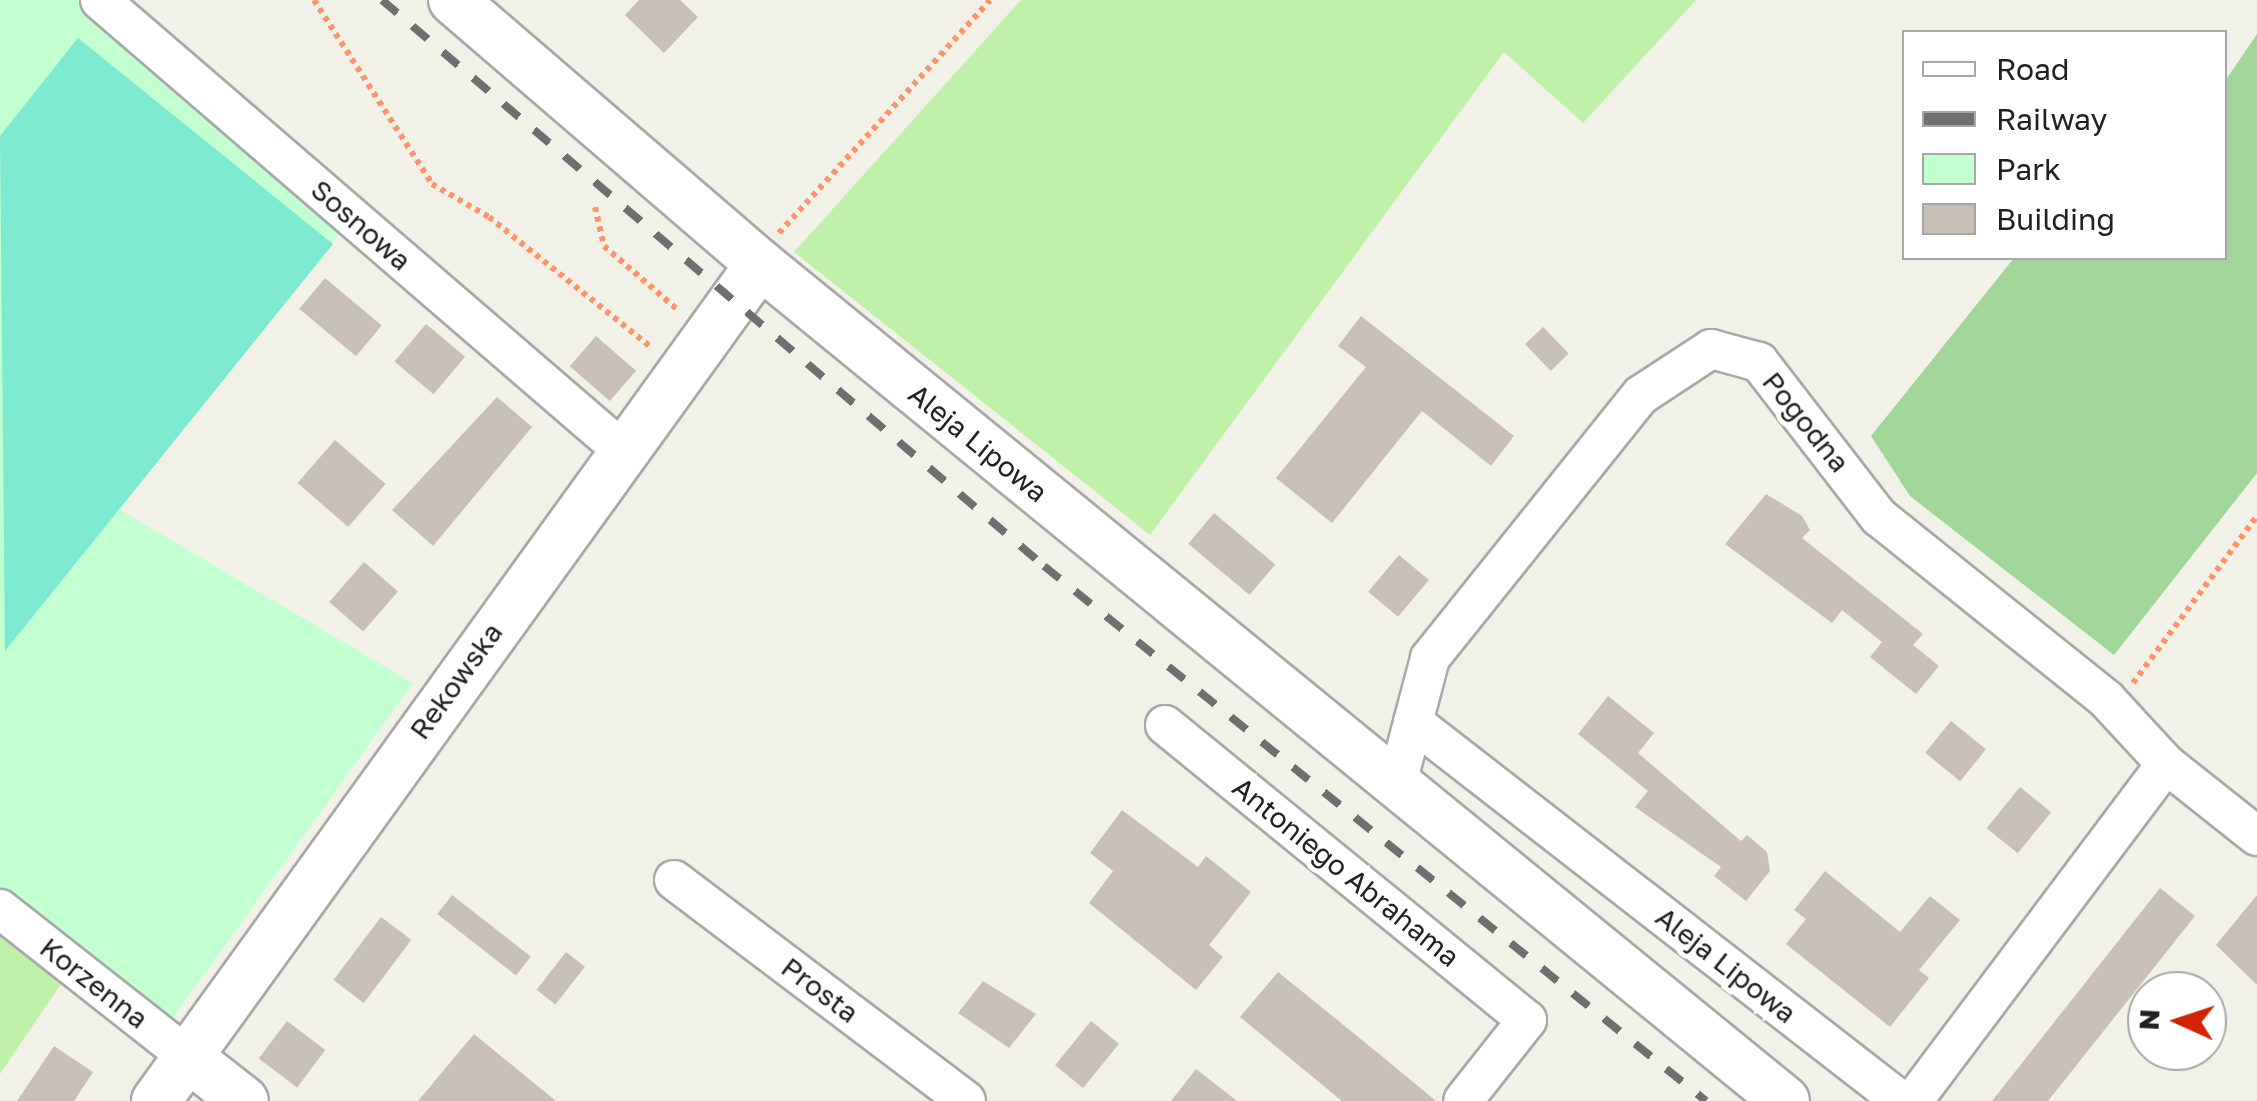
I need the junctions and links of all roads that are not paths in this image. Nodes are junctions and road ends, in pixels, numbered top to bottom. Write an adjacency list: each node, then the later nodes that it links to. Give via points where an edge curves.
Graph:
1 (100, 0): 4 (street, Sosnowa)
2 (453, 0): 3 (street, Aleja Lipowa)
3 (760, 264): 4 (street, Rekowska); 8 (street, Aleja Lipowa)
4 (622, 450): 14 (street, Rekowska)
5 (1412, 722): 7 (street, Pogodna, via 1430,658 1642,396 1711,349 1759,362 1879,517 2115,708); 8 (street, Pogodna); 9 (street, Aleja Lipowa)
6 (1165, 725): 18 (street, Antoniego Abrahama, via 1527,1020)
7 (2166, 764): 10 (street, Pogodna); 21 (street)
8 (1396, 786): 11 (street, Aleja Lipowa)
9 (1551, 829): 11 (street); 20 (street, Aleja Lipowa)
10 (2257, 836)
11 (1513, 875): 19 (street, Aleja Lipowa)
12 (674, 880): 17 (street, Prosta)
13 (0, 908): 14 (street, Korzenna)
14 (188, 1057): 15 (street, Rekowska); 16 (street)
15 (156, 1101)
16 (244, 1101)
17 (966, 1101)
18 (1463, 1101)
19 (1786, 1101)
20 (1901, 1101)
21 (1913, 1101)

